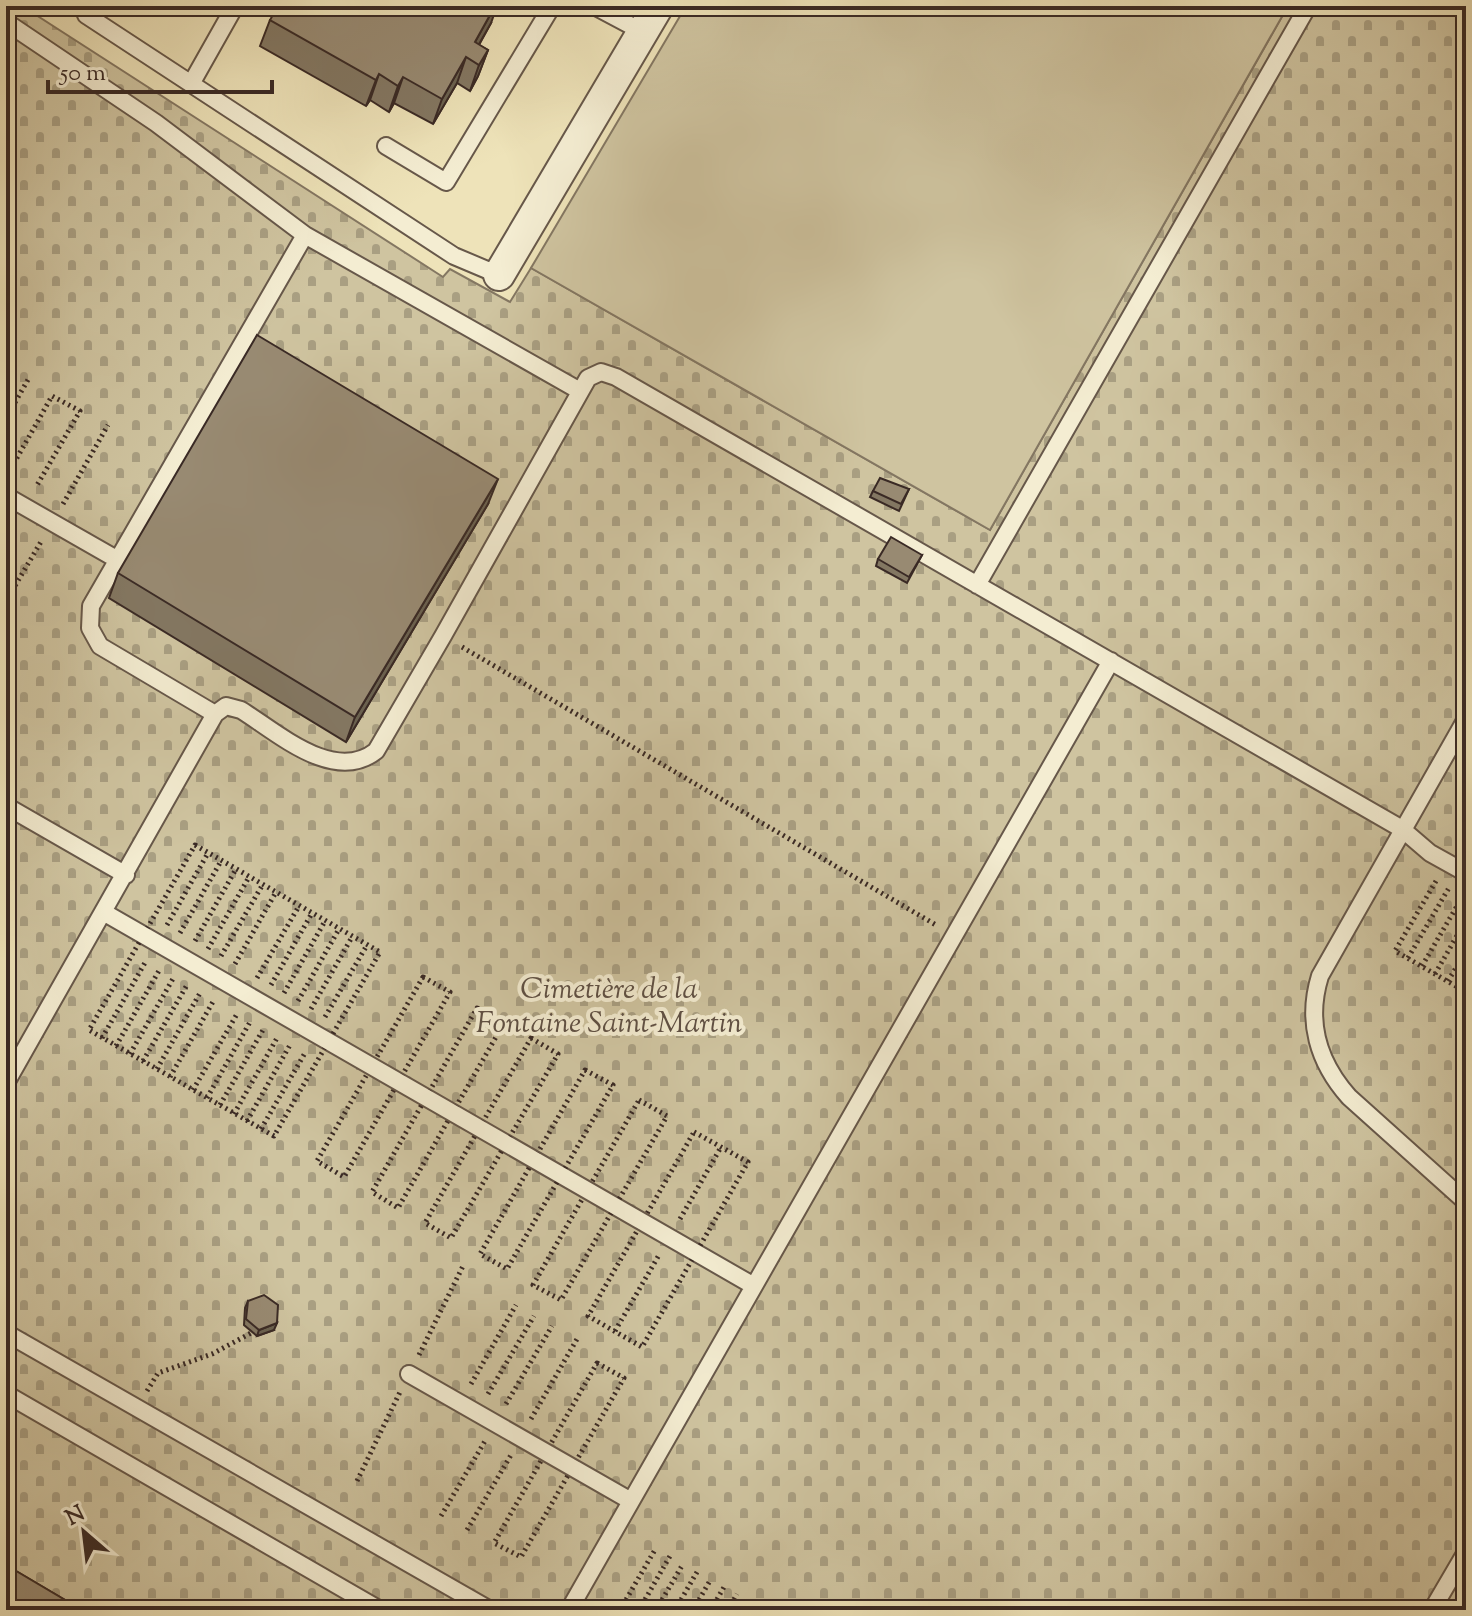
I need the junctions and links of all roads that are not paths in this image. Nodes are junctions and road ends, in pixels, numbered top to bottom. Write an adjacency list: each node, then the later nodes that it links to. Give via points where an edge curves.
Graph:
1 (90, 6): 9 (lane, via 86,15)
2 (235, 6): 9 (lane)
3 (552, 6): 10 (lane, via 446,182)
4 (594, 6): 8 (lane)
5 (658, 6): 8 (street)
6 (1308, 6): 16 (lane)
7 (6, 22): 11 (lane, via 156,123)
8 (643, 32): 12 (street)
9 (191, 84): 12 (lane, via 454,256)
10 (386, 146)
11 (305, 235): 13 (lane); 15 (lane)
12 (499, 275)
13 (580, 391): 16 (lane, via 593,374 609,373); 18 (lane, via 382,744 369,757 344,764 317,757 234,707)
14 (7, 497): 15 (lane)
15 (118, 560): 18 (lane, via 91,606 94,638)
16 (977, 585): 17 (lane)
17 (1111, 661): 21 (lane); 27 (lane)
18 (215, 714): 23 (lane)
19 (1466, 719): 21 (lane)
20 (6, 806): 23 (lane)
21 (1402, 829): 22 (lane); 26 (lane, via 1320,976 1314,995 1316,1036 1322,1060 1349,1097)
22 (1457, 868)
23 (126, 875): 24 (lane)
24 (105, 913): 25 (lane); 27 (lane)
25 (7, 1078)
26 (1466, 1202)
27 (754, 1286): 31 (lane)
28 (6, 1333): 34 (lane)
29 (409, 1374): 31 (lane)
30 (6, 1394): 33 (lane)
31 (631, 1501): 35 (lane)
32 (1466, 1552): 36 (lane)
33 (380, 1610)
34 (490, 1610)
35 (569, 1610)
36 (1432, 1610)

